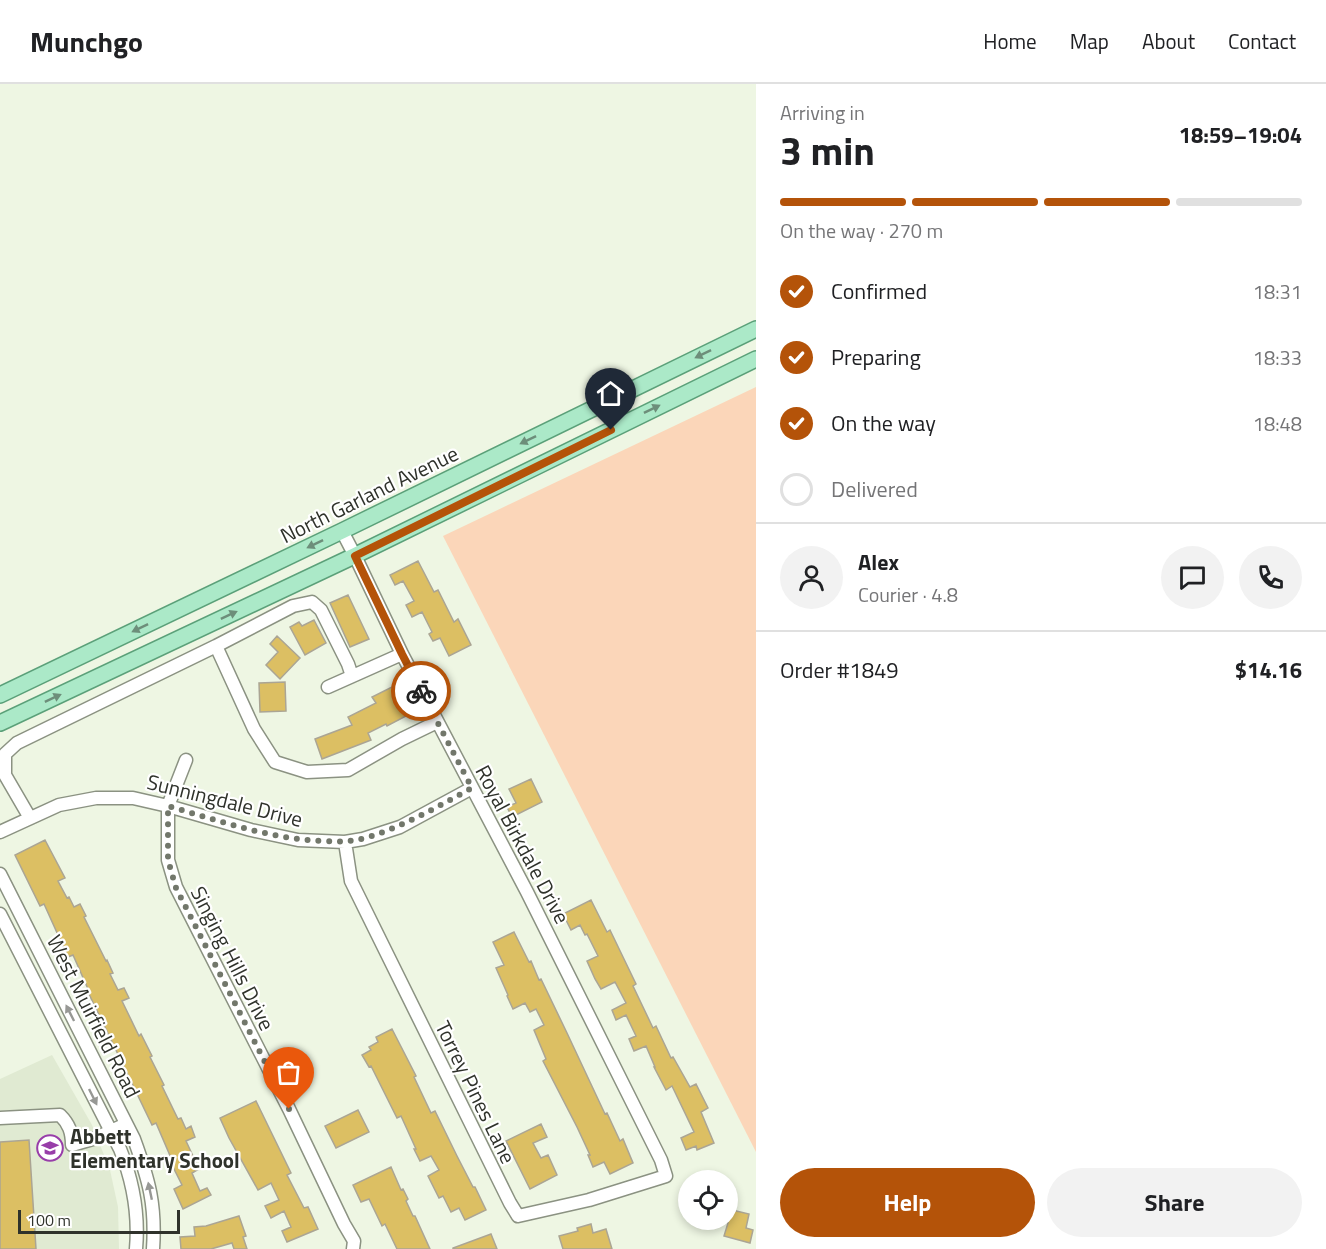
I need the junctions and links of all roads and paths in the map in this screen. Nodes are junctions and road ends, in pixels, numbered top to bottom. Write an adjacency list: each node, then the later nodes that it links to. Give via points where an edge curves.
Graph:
1 (756, 328): 3 (main road, North Garland Avenue, one-way to 3)
2 (756, 359): 4 (main road, one-way to 2)
3 (342, 531): 4 (street, Royal Birkdale Drive); 9 (main road, North Garland Avenue, one-way to 9)
4 (355, 556): 6 (street, Royal Birkdale Drive); 11 (main road, one-way to 4)
5 (216, 646): 7 (street, via 294,606 312,602 321,610); 10 (street, via 254,729 275,762 307,772 348,770); 15 (street, via 17,743 5,754 5,775)
6 (402, 654): 7 (street); 10 (street, Royal Birkdale Drive)
7 (352, 676): 8 (street)
8 (328, 687)
9 (0, 695)
10 (437, 722): 13 (street, Royal Birkdale Drive)
11 (0, 723)
12 (186, 760): 14 (street)
13 (472, 788): 17 (street, Sunningdale Drive, via 400,826); 23 (street, Royal Birkdale Drive, via 554,945)
14 (168, 806): 15 (street, Sunningdale Drive, via 133,798 96,798 59,805); 17 (street, Sunningdale Drive, via 263,833 298,840); 26 (street, Singing Hills Drive, via 168,860 176,888 354,1241)
15 (30, 818): 16 (street, Sunningdale Drive)
16 (0, 832)
17 (345, 842): 23 (street, Torrey Pines Lane, via 351,881 518,1216 589,1200)
18 (0, 874): 21 (street, West Muirfield Road, one-way to 18)
19 (0, 914): 22 (street, West Muirfield Road, one-way to 22)
20 (0, 1118): 22 (street, via 60,1115 72,1134 72,1144)
21 (126, 1124): 22 (street); 25 (street, West Muirfield Road, one-way to 21, via 152,1196)
22 (110, 1131): 24 (street, West Muirfield Road, via 127,1166 136,1218)
23 (666, 1176)
24 (136, 1249)
25 (153, 1249)
26 (353, 1249)

